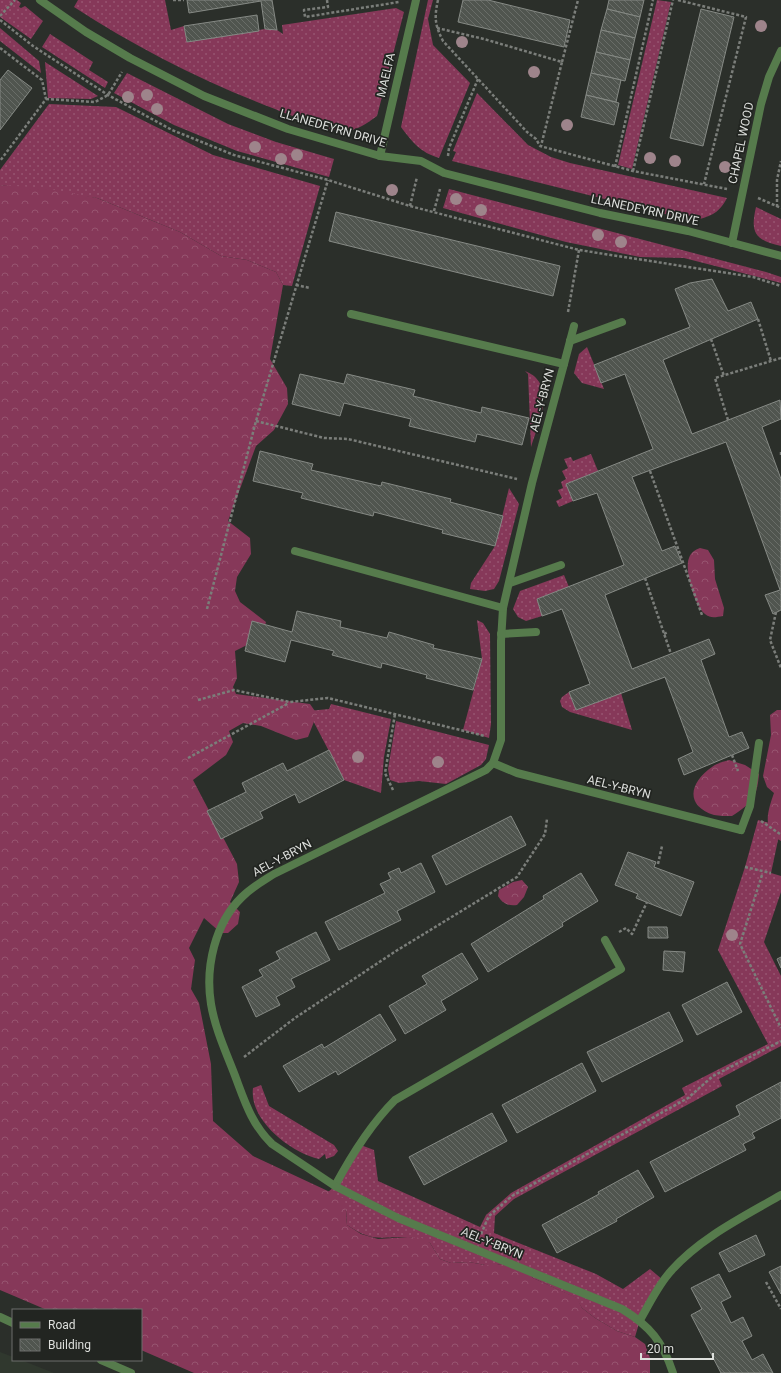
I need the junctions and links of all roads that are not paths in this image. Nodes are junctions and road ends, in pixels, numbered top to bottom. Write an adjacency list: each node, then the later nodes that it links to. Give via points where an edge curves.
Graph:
1 (40, 0): 4 (street, LLANEDEYRN DRIVE, via 130,58 204,96 288,129)
2 (416, 1): 4 (street, MAELFA)
3 (781, 51): 5 (street, CHAPEL WOOD, via 769,77 761,104)
4 (380, 156): 5 (street, LLANEDEYRN DRIVE, via 421,161 444,173 600,213)
5 (732, 243): 6 (street, LLANEDEYRN DRIVE)
6 (781, 256)
7 (351, 314): 11 (street, AEL-Y-BRYN)
8 (622, 322): 10 (street)
9 (574, 326): 10 (street)
10 (570, 341): 11 (street)
11 (564, 364): 14 (street, AEL-Y-BRYN, via 532,483)
12 (295, 551): 15 (street)
13 (561, 565): 14 (street)
14 (510, 583): 15 (street, AEL-Y-BRYN)
15 (504, 608): 17 (street, AEL-Y-BRYN)
16 (536, 632): 17 (street)
17 (501, 634): 19 (street, AEL-Y-BRYN, via 500,740)
18 (759, 743): 19 (street, AEL-Y-BRYN, via 750,806 741,830 517,773)
19 (493, 763): 21 (street, AEL-Y-BRYN, via 486,770 274,874 241,897 219,932 210,978 211,1003 231,1066 250,1114 264,1136 289,1157)
20 (605, 940): 21 (street, via 621,969 395,1100 358,1144)
21 (335, 1186): 24 (street, AEL-Y-BRYN, via 398,1218 622,1309)
22 (781, 1195): 24 (street, via 727,1226 681,1261 663,1280)
23 (0, 1317): 25 (street)
24 (640, 1320): 28 (street, AEL-Y-BRYN, via 650,1328 667,1355)
25 (12, 1323)
26 (102, 1361): 27 (street)
27 (131, 1373)
28 (673, 1373)

